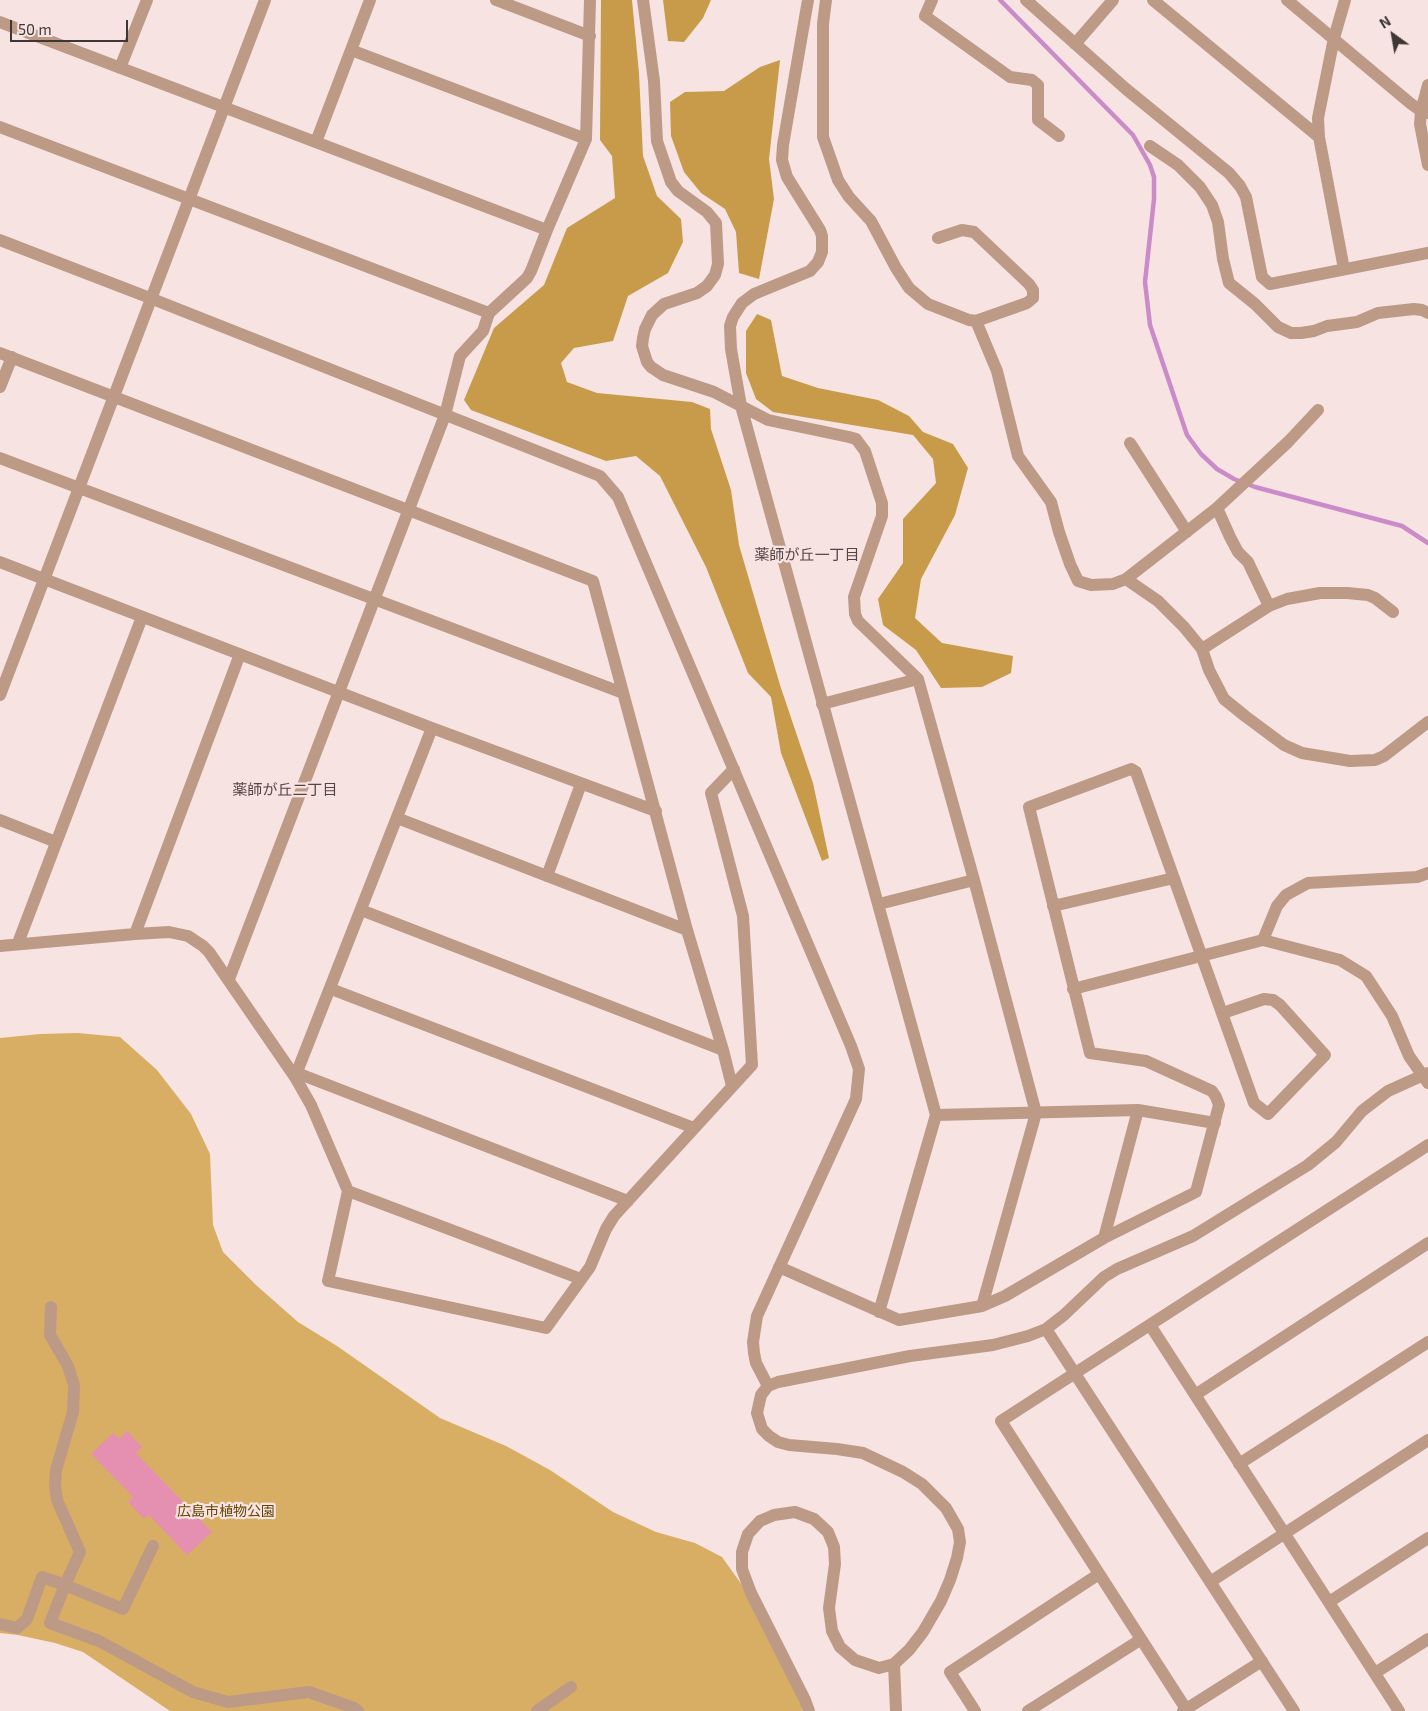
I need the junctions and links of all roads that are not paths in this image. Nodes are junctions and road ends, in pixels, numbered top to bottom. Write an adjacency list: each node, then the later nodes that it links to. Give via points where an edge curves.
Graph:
1 (147, 0): 20 (street)
2 (265, 0): 22 (street)
3 (370, 0): 19 (street)
4 (496, 0): 16 (street)
5 (590, 0): 16 (street)
6 (643, 0): 46 (street, via 654,81 657,141 671,182 716,223 718,264 708,286 657,308 645,329 642,346 651,367 663,375 714,392)
7 (808, 0): 46 (street, via 782,160 787,177 820,230 822,252 810,271 754,294 742,303 733,317 729,337)
8 (826, 0): 42 (street, via 823,137 838,180 849,198 871,221 896,268 914,293 928,304)
9 (932, 0): 25 (street, via 925,16 1010,77 1038,84 1038,120)
10 (1026, 0): 18 (street)
11 (1113, 0): 18 (street)
12 (1153, 0): 26 (street)
13 (1287, 0): 17 (street)
14 (1345, 0): 17 (street)
15 (0, 22): 20 (street)
16 (590, 36): 27 (street)
17 (1334, 38): 23 (street); 26 (street, via 1318,118)
18 (1075, 44): 36 (street, via 1218,163 1240,186 1246,197 1262,277 1270,284)
19 (351, 50): 27 (street); 28 (street)
20 (120, 68): 22 (street)
21 (1428, 85): 23 (street)
22 (224, 107): 28 (street); 31 (street)
23 (1425, 112): 30 (street, via 1420,124)
24 (0, 127): 31 (street)
25 (1059, 136)
26 (1319, 136): 36 (street)
27 (586, 139): 32 (street)
28 (316, 142): 32 (street)
29 (1150, 146): 39 (street, via 1178,165 1200,187 1218,222 1229,283 1278,327 1291,333 1301,333 1357,322 1378,314)
30 (1428, 165)
31 (189, 199): 37 (street); 41 (street)
32 (547, 230): 41 (street, via 527,278)
33 (938, 238): 42 (street, via 962,230 974,232 1033,290 1033,298 1027,303)
34 (0, 240): 37 (street)
35 (1428, 253): 36 (street)
36 (1344, 269)
37 (150, 298): 45 (street); 48 (street)
38 (1428, 303): 39 (street, via 1420,304)
39 (1414, 310): 40 (street)
40 (1428, 312)
41 (489, 313): 48 (street, via 483,331 460,356)
42 (976, 321): 57 (street, via 997,371 1018,456 1052,502 1058,532 1078,581 1098,586)
43 (6, 355): 44 (street); 45 (street)
44 (0, 388)
45 (113, 396): 51 (street); 53 (street)
46 (741, 406): 64 (street, via 768,420 850,436 861,444 883,509 854,597 854,614); 68 (street)
47 (1318, 410): 52 (street)
48 (445, 415): 53 (street); 71 (street, via 600,476 618,497)
49 (1130, 443): 54 (street)
50 (0, 458): 51 (street)
51 (79, 488): 56 (street); 58 (street)
52 (1217, 508): 54 (street); 59 (street, via 1238,552 1248,562)
53 (409, 509): 58 (street); 66 (street, via 593,580)
54 (1187, 532): 57 (street)
55 (0, 562): 56 (street)
56 (43, 579): 61 (street); 67 (street)
57 (1126, 579): 62 (street, via 1168,610)
58 (374, 600): 65 (street); 66 (street)
59 (1268, 606): 60 (street, via 1320,593 1347,593 1368,595); 62 (street)
60 (1393, 612)
61 (142, 617): 63 (street); 76 (street)
62 (1202, 649): 69 (street, via 1224,699 1284,744 1302,753 1350,761 1375,760)
63 (240, 654): 65 (street); 85 (street)
64 (918, 679): 68 (street); 80 (street)
65 (339, 692): 70 (street); 90 (street)
66 (623, 693): 73 (street)
67 (0, 694)
68 (822, 704): 81 (street)
69 (1428, 722)
70 (432, 728): 72 (street); 74 (street)
71 (734, 769): 97 (street, via 711,792 743,916 747,968 752,1065); 108 (street, via 859,1068 856,1099)
72 (581, 784): 73 (street); 78 (street)
73 (656, 811): 84 (street)
74 (397, 818): 78 (street); 83 (street)
75 (0, 820): 76 (street)
76 (56, 842): 87 (street)
77 (1428, 872): 86 (street, via 1417,877 1308,883 1286,895)
78 (547, 876): 84 (street)
79 (1174, 878): 82 (street); 82 (street, via 1136,772 1131,769 1029,807); 89 (street)
80 (974, 880): 81 (street); 99 (street)
81 (879, 904): 100 (street)
82 (1053, 906): 92 (street)
83 (361, 910): 91 (street); 94 (street)
84 (687, 930): 94 (street)
85 (135, 934): 87 (street); 90 (street, via 169,932 188,936 203,946)
86 (1263, 940): 89 (street); 96 (street, via 1340,960 1366,976 1392,1016 1409,1056)
87 (18, 943): 88 (street)
88 (0, 946)
89 (1201, 955): 92 (street); 93 (street)
90 (229, 979): 95 (street)
91 (331, 989): 95 (street); 102 (street)
92 (1073, 989): 101 (street, via 1090,1053 1146,1061 1212,1091 1219,1105)
93 (1223, 1013): 93 (street, via 1264,999 1273,1000 1325,1055 1268,1114 1254,1103)
94 (724, 1050): 97 (street)
95 (296, 1075): 104 (street); 105 (street)
96 (1426, 1077): 114 (street, via 1388,1091 1362,1111 1336,1142 1308,1165 1193,1236 1117,1268)
97 (732, 1086): 102 (street)
98 (1138, 1110): 99 (street); 101 (street); 106 (street)
99 (1036, 1113): 100 (street); 110 (street)
100 (936, 1115): 112 (street)
101 (1215, 1123): 106 (street, via 1196,1192)
102 (694, 1128): 105 (street)
103 (1428, 1145): 113 (street)
104 (348, 1191): 109 (street); 109 (street, via 328,1280 546,1328)
105 (628, 1200): 109 (street, via 606,1229 590,1267)
106 (1104, 1238): 110 (street)
107 (1428, 1243): 118 (street)
108 (779, 1267): 112 (street); 117 (street, via 757,1316 753,1342 756,1363)
109 (581, 1279)
110 (982, 1306): 112 (street, via 899,1320)
111 (51, 1307): 126 (street, via 50,1335 68,1366 74,1385 73,1412 56,1470 55,1486 57,1500 80,1552)
112 (879, 1312)
113 (1150, 1325): 116 (street); 118 (street)
114 (1046, 1329): 116 (street); 117 (street, via 993,1345 910,1356)
115 (1428, 1342): 120 (street)
116 (1075, 1374): 124 (street, via 1001,1421); 125 (street)
117 (768, 1386): 132 (street, via 761,1395 757,1413 762,1429 769,1436 788,1445 863,1453 890,1465 933,1494 952,1516 958,1529 958,1558 941,1600 910,1650)
118 (1195, 1395): 120 (street)
119 (1428, 1440): 121 (street)
120 (1239, 1464): 121 (street)
121 (1284, 1533): 125 (street); 127 (street)
122 (1428, 1538): 127 (street)
123 (153, 1546): 126 (street, via 123,1609)
124 (1099, 1574): 130 (street); 140 (street, via 950,1672)
125 (1210, 1582): 131 (street)
126 (65, 1585): 128 (street, via 42,1577 27,1619 17,1628); 136 (street, via 50,1623 99,1641 193,1692 228,1702 309,1692)
127 (1329, 1602): 133 (street)
128 (0, 1624)
129 (1428, 1639): 133 (street)
130 (1140, 1640): 135 (street); 141 (street)
131 (1262, 1661): 135 (street); 142 (street)
132 (894, 1664): 138 (street, via 879,1668 855,1660 840,1647 832,1631 829,1608 835,1564 834,1546 828,1532 814,1519 795,1512 774,1514 760,1521 748,1534 742,1552 742,1569); 139 (street)
133 (1375, 1673): 143 (street)
134 (571, 1687): 137 (street)
135 (1185, 1710)
136 (358, 1711)
137 (537, 1711)
138 (808, 1711)
139 (896, 1711)
140 (975, 1711)
141 (1028, 1711)
142 (1294, 1711)
143 (1399, 1711)

